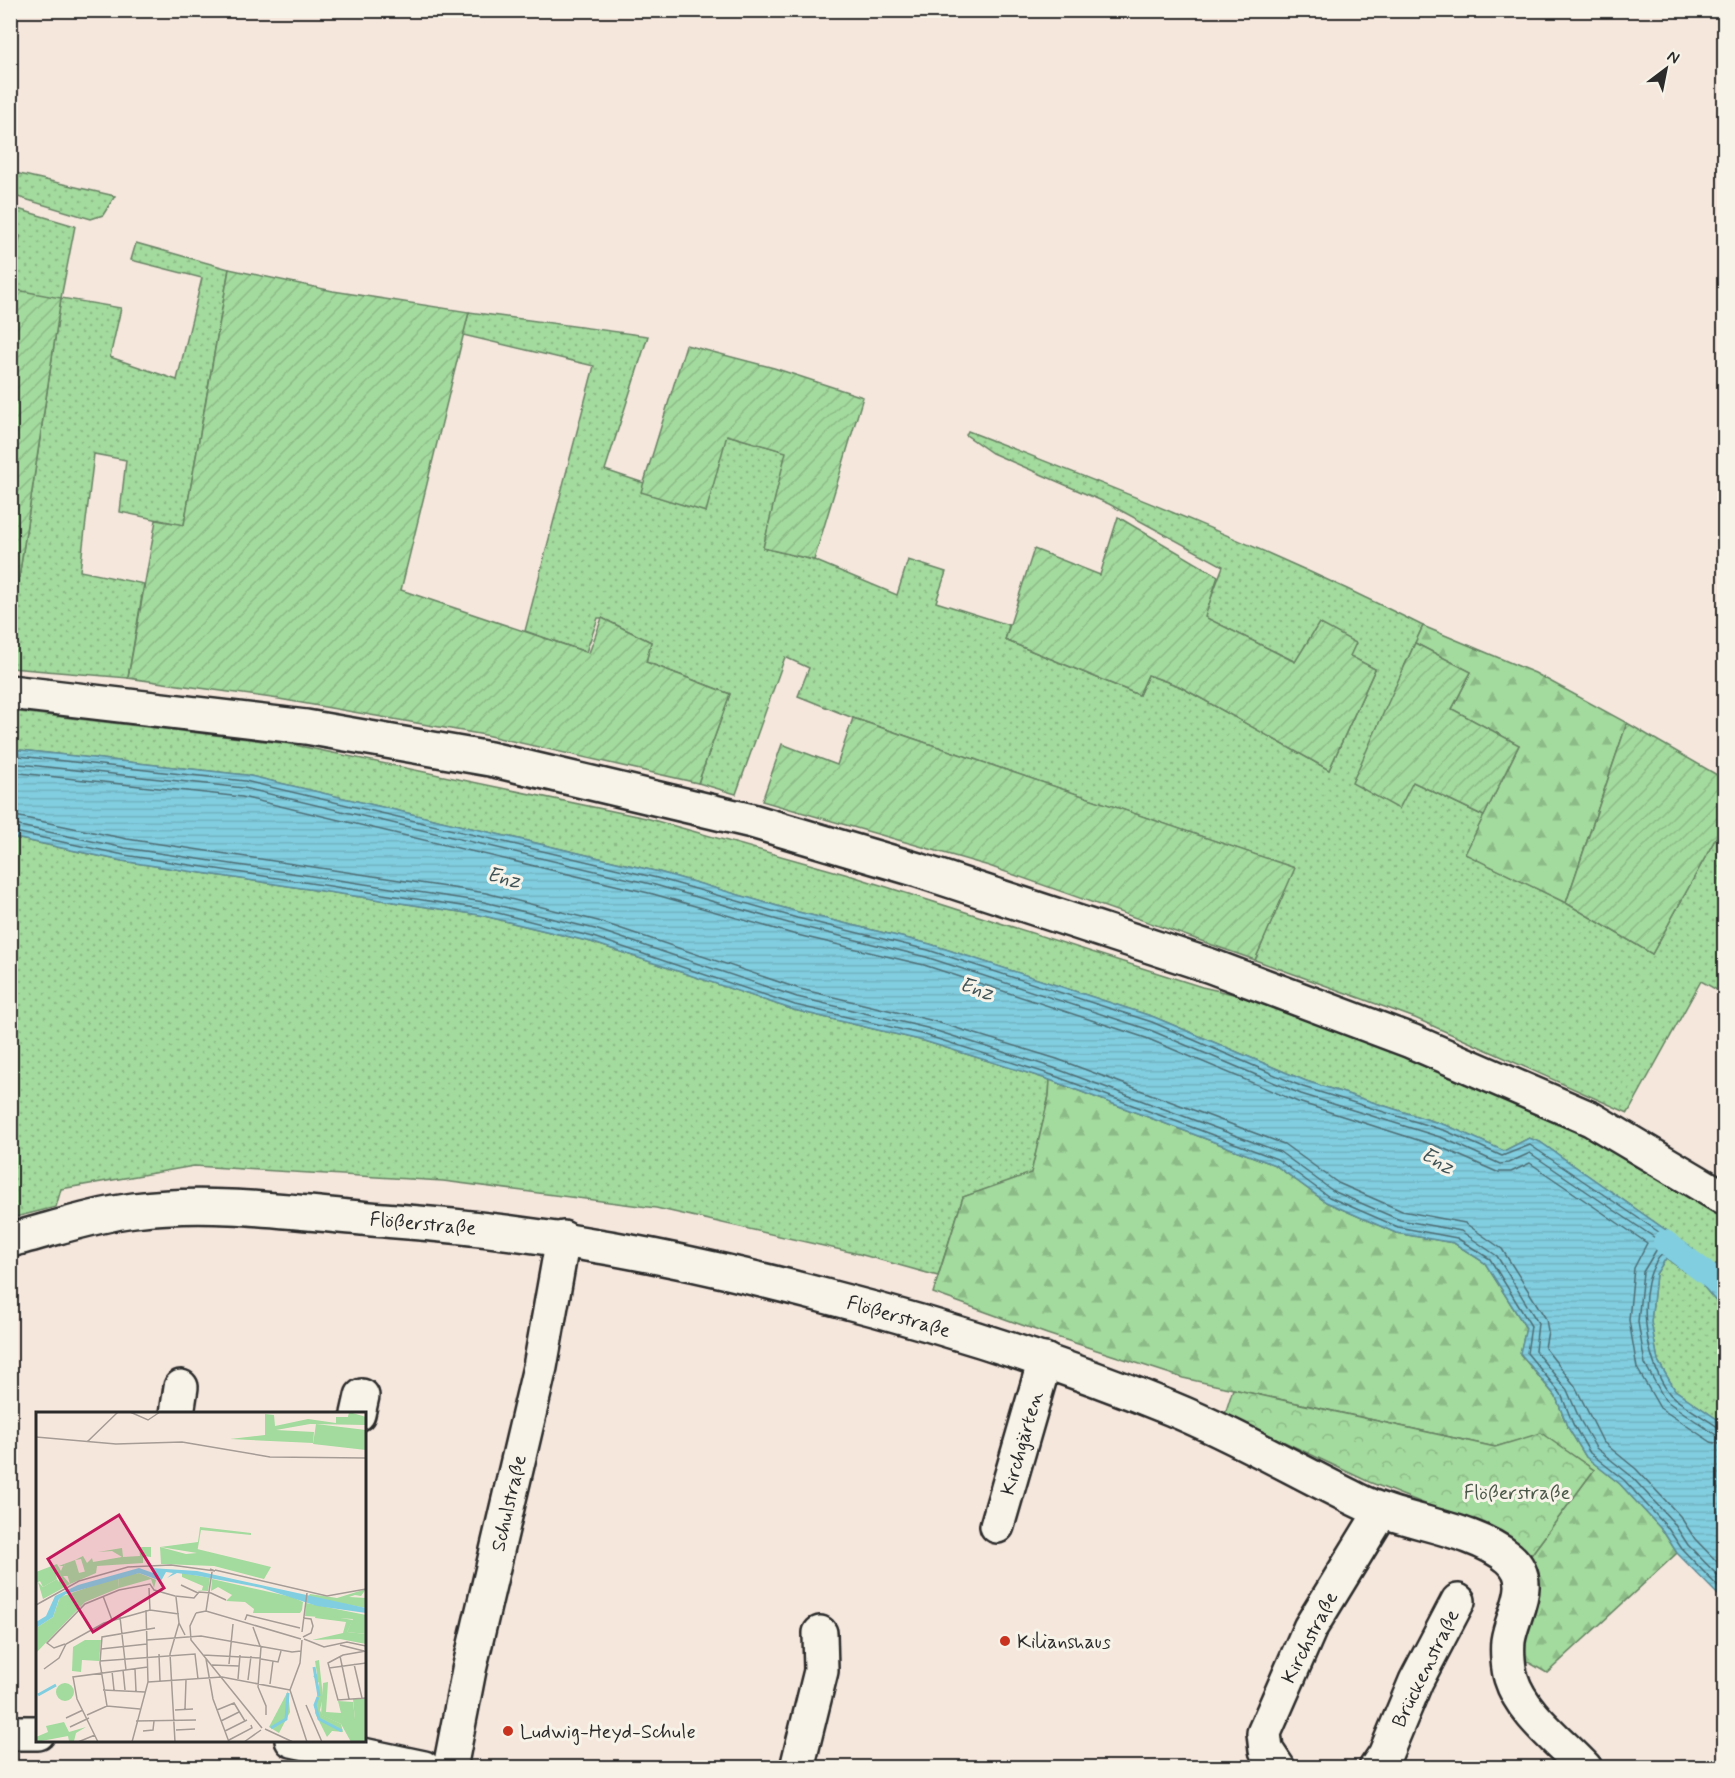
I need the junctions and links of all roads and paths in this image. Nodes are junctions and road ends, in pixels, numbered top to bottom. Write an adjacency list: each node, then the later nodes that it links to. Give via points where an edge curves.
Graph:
1 (10, 692): 2 (street, via 306,727 490,759 752,821 908,867 1211,966 1411,1041 1591,1119)
2 (1725, 1198)
3 (563, 1238): 4 (street, Flößerstraße, via 246,1206 128,1211); 5 (street, Flößerstraße, via 724,1270 918,1320); 15 (street, Schulstraße, via 540,1367)
4 (10, 1240)
5 (1045, 1360): 6 (street, Flößerstraße, via 1177,1411); 7 (street, Kirchgärten)
6 (1381, 1512): 17 (street, Kirchstraße, via 1310,1628 1264,1733 1266,1750); 18 (street, Flößerstraße, via 1479,1540 1511,1559 1523,1578 1508,1643 1510,1677 1528,1710)
7 (997, 1526)
8 (1458, 1601): 13 (street, Brückenstraße, via 1416,1681)
9 (820, 1633): 16 (street, via 821,1671)
10 (10, 1733): 11 (street)
11 (36, 1733)
12 (302, 1742): 14 (street)
13 (1390, 1763)
14 (424, 1767)
15 (450, 1767)
16 (797, 1767)
17 (1278, 1767)
18 (1586, 1767)

